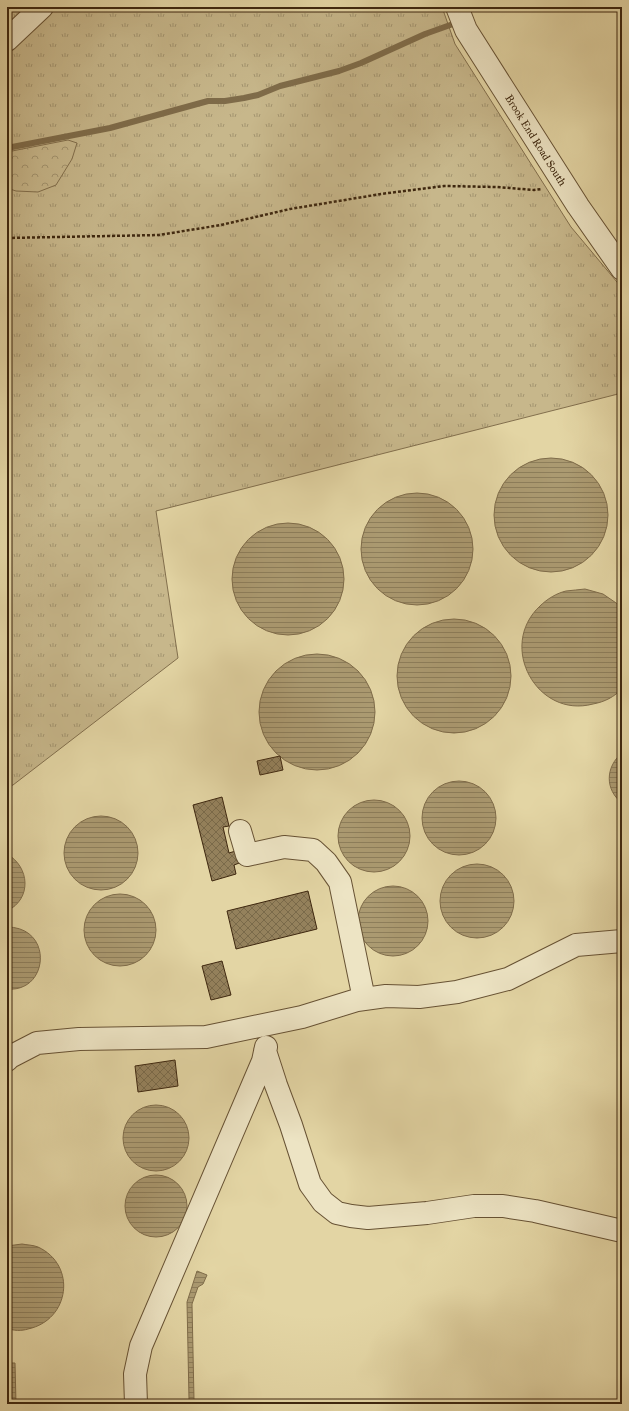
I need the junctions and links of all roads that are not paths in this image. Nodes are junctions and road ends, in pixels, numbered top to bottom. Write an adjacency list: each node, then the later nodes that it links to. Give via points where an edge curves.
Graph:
1 (42, 7): 3 (street)
2 (457, 7): 4 (street, Brook End Road South, via 466,30 564,184)
3 (7, 40)
4 (622, 269)
5 (240, 831): 7 (street, via 247,855 284,847 313,850 326,862 340,882)
6 (622, 941): 7 (street, via 576,945 508,979 457,992 420,998 386,996)
7 (364, 999): 8 (street)
8 (268, 1024): 9 (street); 10 (street, via 206,1037 79,1039 37,1043)
9 (265, 1051): 11 (street, via 310,1184 323,1202 337,1214 368,1218 474,1206 503,1206); 12 (street, via 263,1061 141,1346 136,1374)
10 (7, 1060)
11 (622, 1231)
12 (136, 1404)

